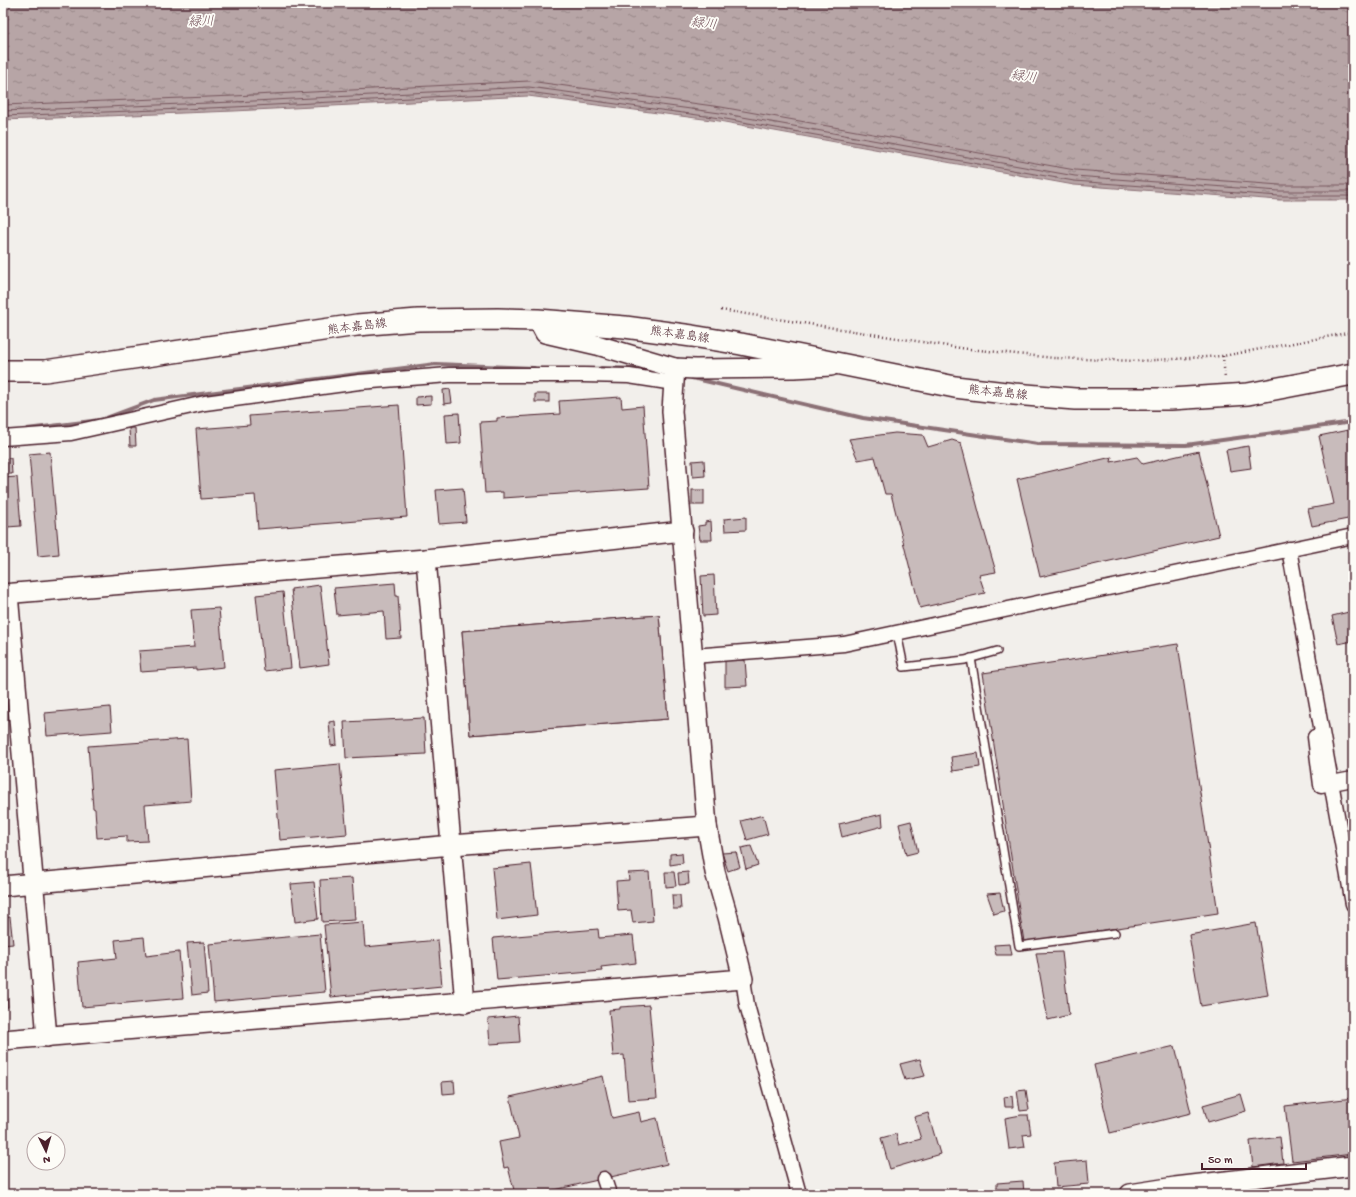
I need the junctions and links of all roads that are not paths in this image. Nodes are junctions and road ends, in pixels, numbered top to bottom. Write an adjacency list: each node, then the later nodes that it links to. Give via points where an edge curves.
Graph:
1 (538, 320): 2 (main road, 熊本嘉島線, via 625,327 692,336); 3 (main road, 熊本嘉島線, via 418,320 357,326 45,371); 5 (street, via 545,333 597,345)
2 (844, 365): 4 (main road, 熊本嘉島線, via 955,387 1075,399 1130,400 1248,394); 5 (street, via 695,369)
3 (3, 371)
4 (1353, 374)
5 (675, 375): 6 (street, via 449,375 360,382 205,403 70,433); 7 (street, via 672,411)
6 (3, 438)
7 (683, 531): 10 (street); 14 (street)
8 (1353, 536): 9 (street)
9 (1290, 550): 12 (street); 17 (street, via 1321,785)
10 (426, 559): 11 (street); 19 (street)
11 (5, 594): 20 (street)
12 (897, 633): 14 (street, via 844,644); 15 (lane, via 904,667)
13 (997, 651): 15 (lane)
14 (693, 656): 18 (street)
15 (971, 658): 23 (lane, via 1019,946)
16 (1353, 778): 17 (street)
17 (1332, 783): 22 (street)
18 (707, 826): 19 (street); 24 (street, via 715,872)
19 (452, 845): 20 (street); 25 (street)
20 (34, 883): 21 (street); 26 (street)
21 (3, 886)
22 (1353, 904)
23 (1115, 932)
24 (742, 980): 25 (street); 31 (street)
25 (465, 1003): 26 (street)
26 (47, 1037): 27 (street)
27 (3, 1040)
28 (1353, 1166): 32 (street)
29 (604, 1179): 30 (street)
30 (609, 1194)
31 (799, 1194)
32 (1130, 1194)

